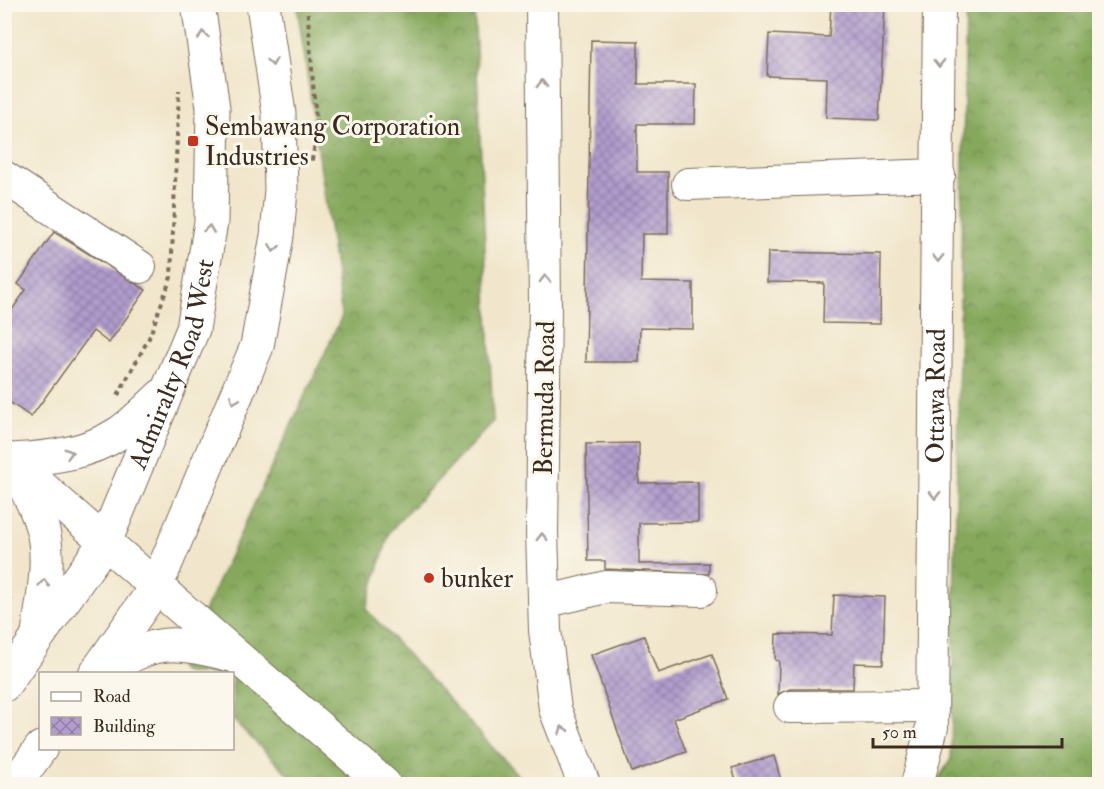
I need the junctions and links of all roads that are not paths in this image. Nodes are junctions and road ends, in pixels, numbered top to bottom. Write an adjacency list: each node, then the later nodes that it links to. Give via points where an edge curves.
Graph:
1 (198, 4): 9 (main road, Admiralty Road West, one-way to 1, via 193,329 211,222 213,108)
2 (263, 4): 12 (main road, one-way to 12, via 279,114 281,190 277,236 257,346)
3 (542, 4): 14 (street, Bermuda Road, one-way to 3)
4 (939, 4): 5 (street, Ottawa Road, one-way to 5)
5 (939, 175): 7 (street); 20 (street, Ottawa Road, one-way to 20)
6 (4, 177): 8 (street)
7 (688, 184)
8 (140, 267)
9 (168, 390): 10 (main road, one-way to 9, via 51,458 83,449 118,434); 11 (main road, Admiralty Road West)
10 (8, 457): 11 (street); 15 (main road, one-way to 10, via 45,582 45,540 31,500)
11 (105, 542): 12 (main road); 15 (main road, Admiralty Road West)
12 (156, 587): 16 (main road); 17 (main road)
13 (701, 590): 14 (street, via 606,587)
14 (544, 602): 25 (street, Bermuda Road, one-way to 14, via 555,709)
15 (37, 641): 19 (main road, Admiralty Road West)
16 (238, 657): 18 (main road, via 184,644 152,646); 24 (main road)
17 (96, 672)
18 (104, 672)
19 (4, 685)
20 (932, 706): 21 (street); 26 (street, Ottawa Road, via 932,727)
21 (790, 707)
22 (40, 750): 23 (main road)
23 (15, 784)
24 (384, 784)
25 (584, 784)
26 (917, 784)

